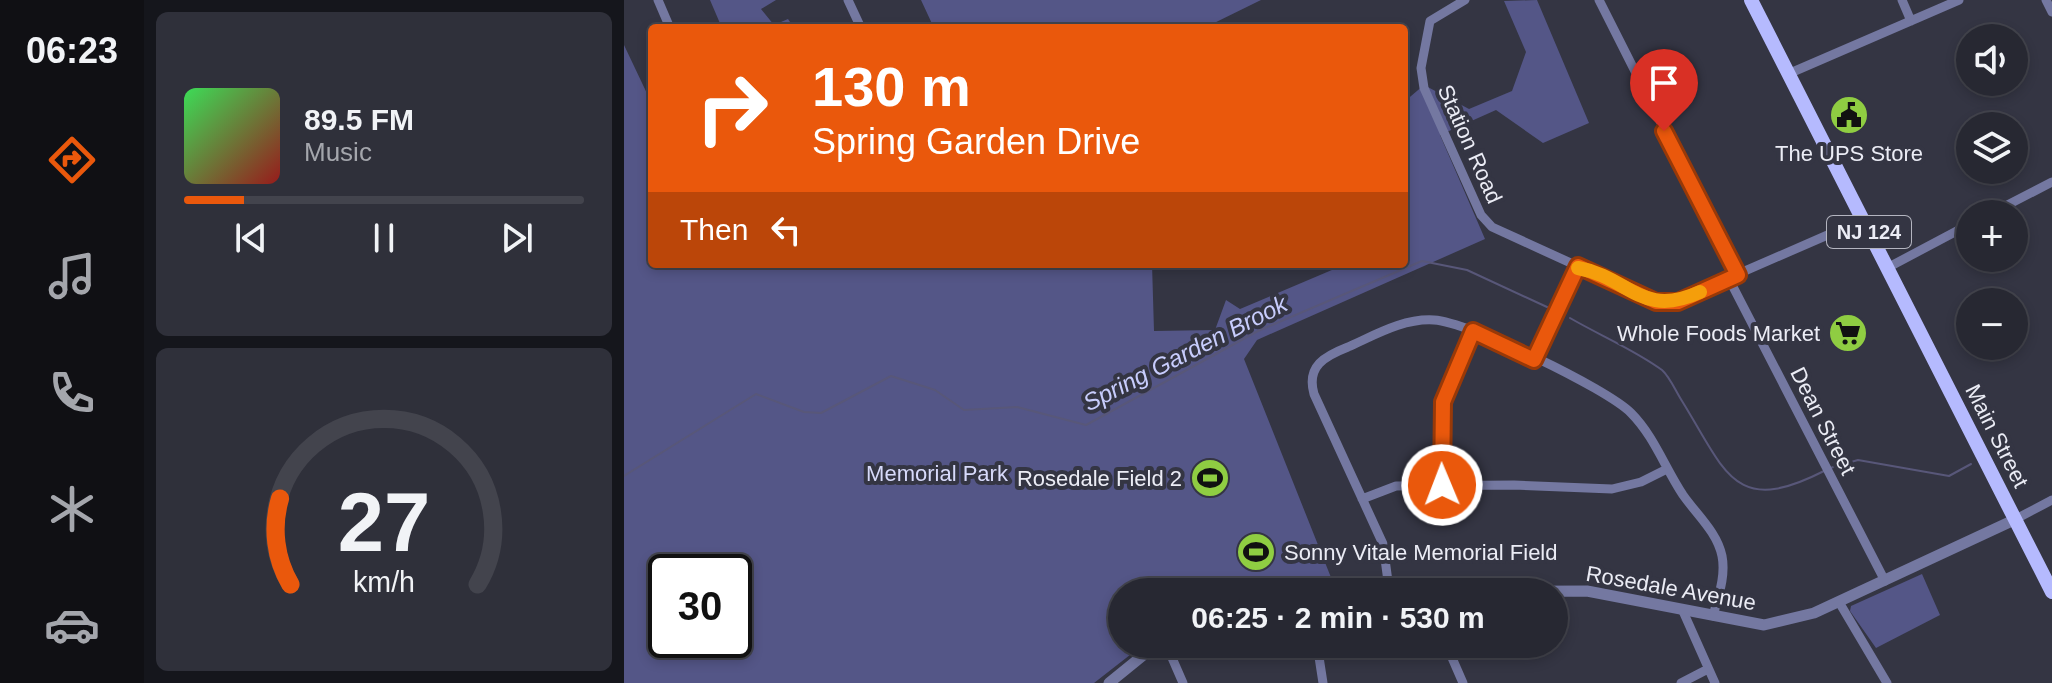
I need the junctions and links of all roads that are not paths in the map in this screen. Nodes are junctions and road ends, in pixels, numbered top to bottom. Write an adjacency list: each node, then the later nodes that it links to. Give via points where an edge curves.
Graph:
1 (658, 0): 11 (street)
2 (848, 0): 12 (street)
3 (1465, 0): 18 (street, Station Road, via 1430,21 1421,68 1424,88 1486,222)
4 (1599, 0): 20 (street, Dean Street)
5 (1751, 0): 13 (main road, Main Street / NJ 124)
6 (1902, 0): 10 (street)
7 (1959, 0): 10 (street)
8 (2046, 0): 9 (street)
9 (2052, 12)
10 (1911, 21): 13 (street)
11 (668, 24)
12 (859, 24)
13 (1788, 74): 16 (main road, Main Street / NJ 124)
14 (2052, 182): 15 (street)
15 (2017, 200)
16 (1862, 220): 19 (main road, Main Street / NJ 124); 20 (street, Station Road)
17 (1956, 231): 19 (street)
18 (1578, 266): 20 (street, Station Road, via 1659,303 1678,302); 22 (street)
19 (1887, 268): 27 (main road, Main Street / NJ 124)
20 (1733, 277): 29 (street, Dean Street)
21 (1473, 331): 22 (street); 24 (street, via 1443,402); 25 (street, via 1444,321 1405,323 1327,356 1316,366 1314,394)
22 (1534, 360): 23 (street, via 1616,400 1647,432)
23 (1667, 469): 24 (street, via 1612,489); 34 (street, via 1718,544 1722,577)
24 (1442, 485): 25 (street, via 1396,486)
25 (1362, 499): 28 (street, via 1383,544)
26 (2052, 500): 27 (street)
27 (2014, 520): 29 (street, Rosedale Avenue); 31 (main road, Main Street / NJ 124)
28 (1388, 578)
29 (1885, 581): 32 (street, Rosedale Avenue)
30 (1568, 590): 33 (street, Rosedale Avenue)
31 (2052, 592)
32 (1839, 602): 34 (street, Rosedale Avenue, via 1779,623); 46 (street)
33 (1682, 609): 34 (street, Rosedale Avenue); 39 (street)
34 (1713, 616)
35 (1140, 658): 40 (street)
36 (1172, 658): 41 (street)
37 (1319, 658): 42 (street)
38 (1452, 658): 43 (street)
39 (1708, 669): 44 (street); 45 (street)
40 (1109, 683)
41 (1183, 683)
42 (1323, 683)
43 (1463, 683)
44 (1681, 683)
45 (1715, 683)
46 (1887, 683)

